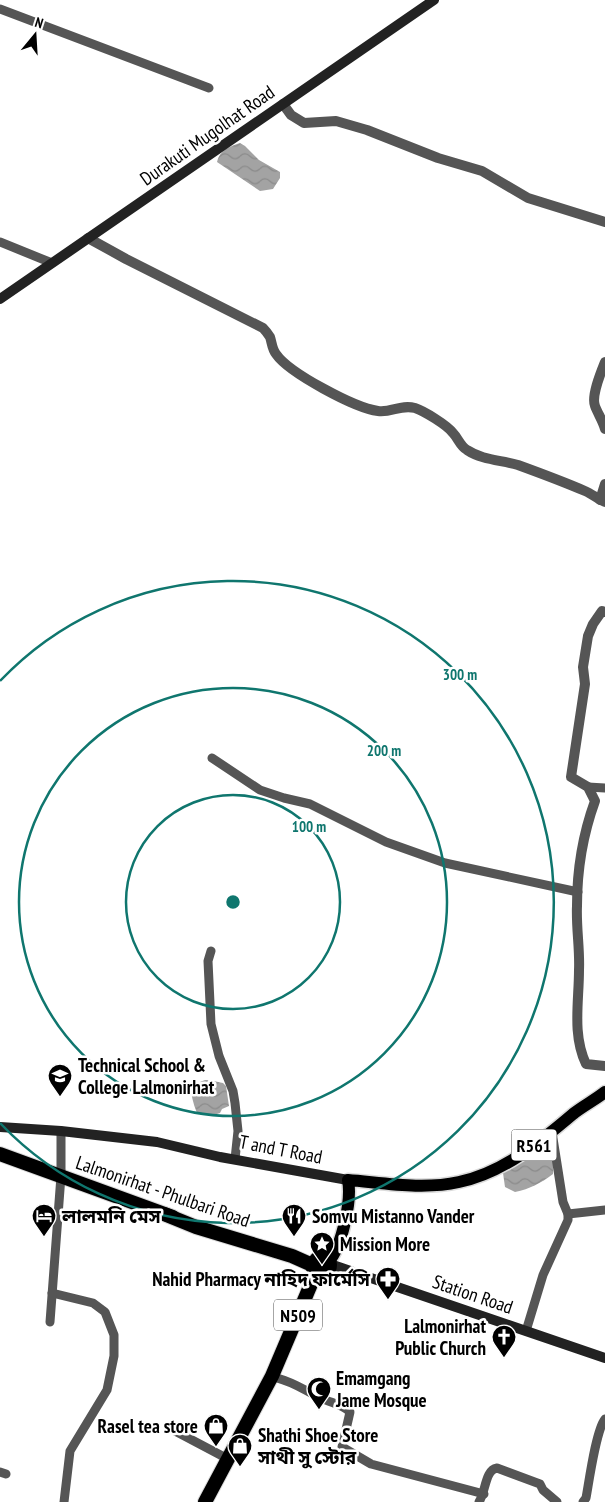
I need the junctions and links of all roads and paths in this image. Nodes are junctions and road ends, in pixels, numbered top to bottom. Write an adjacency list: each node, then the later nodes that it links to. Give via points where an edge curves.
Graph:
1 (434, 0): 4 (main road, Durakuti Mugolhat Road)
2 (0, 9): 3 (street)
3 (209, 88)
4 (283, 104): 5 (street, via 291,115 304,123 336,121 367,130 438,158 482,170 528,198); 6 (main road, Durakuti Mugolhat Road)
5 (605, 222)
6 (88, 238): 8 (main road, Durakuti Mugolhat Road); 13 (street, via 263,328 282,362 328,390 378,411 402,406 415,408 453,432 466,450 517,465)
7 (0, 242): 8 (street)
8 (52, 263): 9 (main road, Durakuti Mugolhat Road)
9 (0, 299)
10 (605, 362): 11 (street, via 594,405)
11 (605, 429)
12 (605, 484): 13 (street)
13 (602, 501)
14 (605, 612): 16 (street, via 602,611 588,636 582,667 585,684 571,777)
15 (212, 758): 18 (street, via 260,790 310,804 386,842 445,863)
16 (588, 787): 17 (street); 18 (street, via 595,801 580,859)
17 (605, 788)
18 (578, 892): 20 (street, via 576,1016 580,1051 586,1064)
19 (211, 951): 26 (street, via 208,961 211,1024 236,1104)
20 (605, 1066)
21 (605, 1092): 24 (main road, R561)
22 (0, 1127): 23 (main road, T and T Road)
23 (61, 1132): 26 (main road, T and T Road, via 156,1142); 27 (street)
24 (552, 1132): 28 (main road, T and T Road / R561, via 513,1159 478,1177 455,1183 416,1186); 30 (street, via 563,1202)
25 (0, 1154): 27 (highway, Lalmonirhat - Phulbari Road)
26 (235, 1159): 28 (main road, T and T Road)
27 (62, 1176): 31 (highway, Lalmonirhat - Phulbari Road, via 196,1226 310,1264); 32 (street)
28 (348, 1180): 31 (main road, via 350,1188 345,1219 336,1254)
29 (605, 1210): 30 (street)
30 (568, 1214): 34 (street, via 543,1275)
31 (323, 1265): 34 (main road, Station Road); 36 (highway, N509, via 322,1279); 39 (highway, N509, via 314,1278 272,1376)
32 (52, 1293): 33 (street); 41 (street, via 93,1303 104,1312 114,1335 114,1356 107,1390 70,1451)
33 (50, 1322)
34 (526, 1331): 35 (main road, Station Road)
35 (605, 1358)
36 (278, 1378): 40 (street, via 350,1412 342,1442 342,1447 348,1452 371,1464); 43 (highway, N509)
37 (605, 1419): 45 (street)
38 (175, 1431): 39 (street)
39 (228, 1459): 42 (highway, N509)
40 (482, 1498): 44 (street, via 488,1473 497,1468 540,1484)
41 (64, 1502)
42 (205, 1502)
43 (211, 1502)
44 (557, 1502)
45 (583, 1502)

